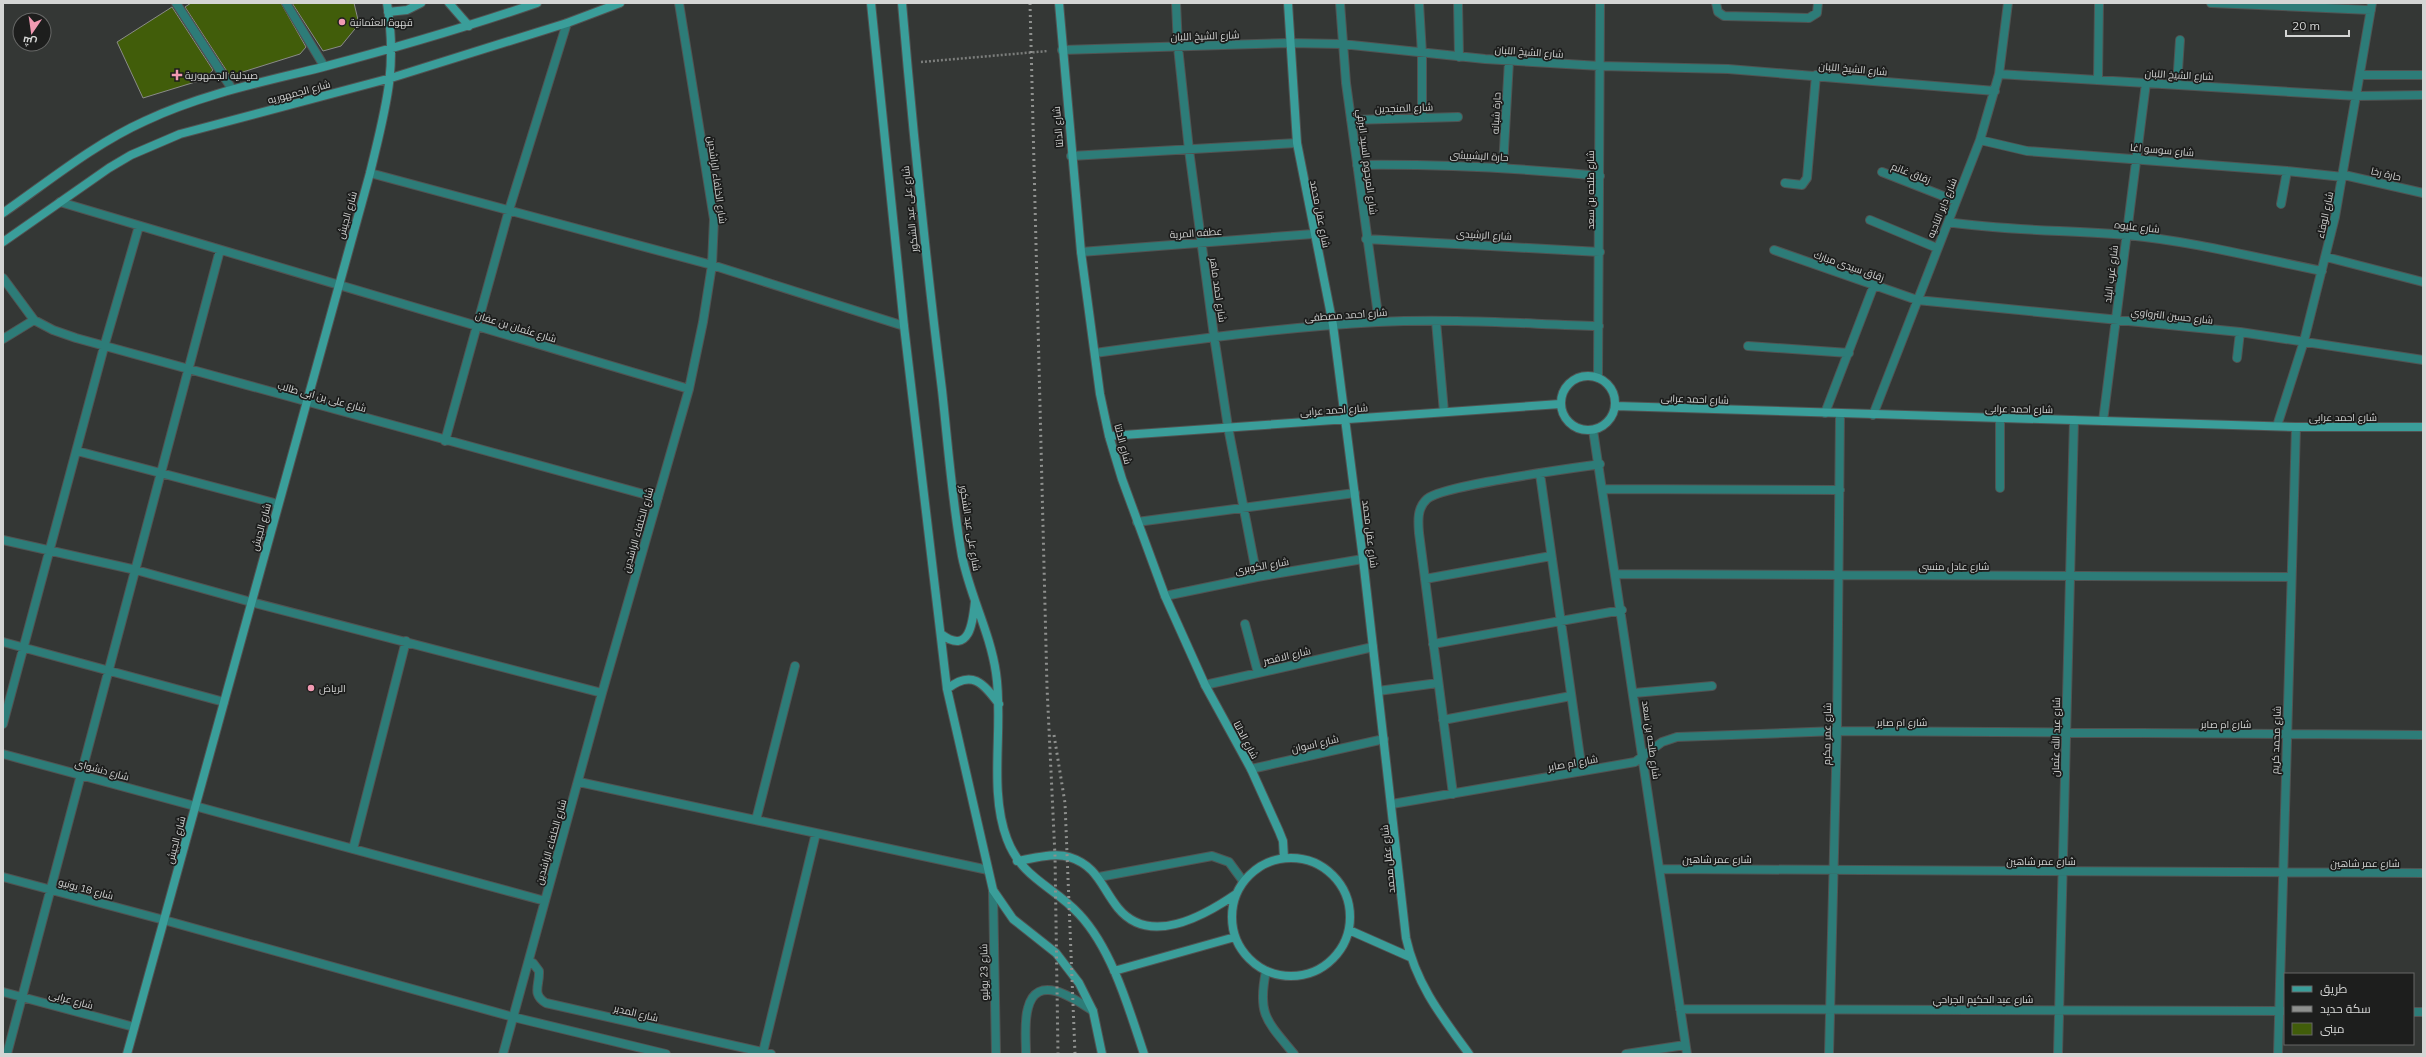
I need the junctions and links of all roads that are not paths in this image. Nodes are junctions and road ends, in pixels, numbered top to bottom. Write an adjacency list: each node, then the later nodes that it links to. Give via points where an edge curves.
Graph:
1 (176, 3): 47 (street)
2 (286, 3): 37 (street)
3 (387, 3): 25 (street, شارع الجيش)
4 (421, 3): 25 (street, via 407,10)
5 (449, 3): 27 (street)
6 (537, 3): 27 (street, شارع الجمهوريه)
7 (620, 3): 26 (street, شارع الجمهوريه)
8 (679, 3): 87 (street, شارع الخلفاء الراشدين, via 714,219)
9 (871, 3): 100 (street, شارع على عبد الشكور)
10 (902, 3): 157 (street, شارع على عبد الشكور, via 920,217 957,522 962,556)
11 (1059, 3): 33 (street, شارع الدلتا)
12 (1176, 3): 31 (street, شارع احمد ماهر)
13 (1288, 3): 29 (street, شارع عقل محمد)
14 (1340, 3): 30 (street, شارع المرحوم السيد البرقي)
15 (1419, 3): 34 (street)
16 (1458, 3): 35 (street)
17 (1600, 3): 38 (street, شارع طلحه بن سعد)
18 (1716, 3): 19 (street, via 1718,12 1724,16 1809,18 1817,13)
19 (1818, 3): 20 (street)
20 (1822, 3)
21 (2008, 3): 39 (street, شارع داير الناحيه)
22 (2099, 3): 44 (street)
23 (2211, 3): 24 (street)
24 (2371, 6): 41 (street, شارع الوفاء)
25 (388, 12): 32 (street, شارع الجيش)
26 (567, 23): 43 (street, شارع الجمهوريه); 71 (street)
27 (469, 26): 32 (street, شارع الجمهوريه)
28 (2180, 40): 46 (street)
29 (1290, 43): 30 (street, شارع الشيخ اللبان); 31 (street, شارع الشيخ اللبان); 55 (street, شارع عقل محمد)
30 (1342, 44): 34 (street, شارع الشيخ اللبان); 53 (street, شارع المرحوم السيد البرقي)
31 (1178, 47): 33 (street, شارع الشيخ اللبان); 56 (street, شارع احمد ماهر)
32 (392, 48): 37 (street, شارع الجمهوريه); 43 (street, شارع الجيش)
33 (1062, 50): 57 (street, شارع الدلتا)
34 (1422, 54): 35 (street, شارع الشيخ اللبان); 52 (street)
35 (1460, 57): 36 (street, شارع الشيخ اللبان)
36 (1509, 61): 38 (street, شارع الشيخ اللبان); 60 (street, حارة شبانه)
37 (324, 66): 47 (street, شارع الجمهوريه)
38 (1600, 66): 40 (street, شارع الشيخ اللبان, via 1728,69); 64 (street, شارع طلحه بن سعد)
39 (1999, 74): 44 (street, شارع الشيخ اللبان); 48 (street, شارع داير الناحيه)
40 (1816, 75): 48 (street, شارع الشيخ اللبان); 66 (street, via 1807,178 1802,185)
41 (2360, 75): 42 (street); 50 (street, شارع الوفاء)
42 (2423, 75)
43 (391, 78): 63 (street, شارع الجيش); 69 (street, شارع الجمهوريه, via 180,134 126,159)
44 (2098, 80): 45 (street, شارع الشيخ اللبان)
45 (2146, 83): 46 (street, شارع الشيخ اللبان); 58 (street, شارع غرب البلد)
46 (2177, 84): 50 (street, شارع الشيخ اللبان)
47 (232, 89): 72 (street, شارع الجمهوريه, via 172,109 112,137)
48 (1995, 91): 54 (street, شارع داير الناحيه)
49 (2423, 95): 50 (street, شارع الشيخ اللبان)
50 (2357, 96): 65 (street, شارع الوفاء)
51 (1458, 117): 52 (street, شارع المنجدين)
52 (1422, 118): 53 (street, شارع المنجدين)
53 (1351, 120): 59 (street, شارع المرحوم السيد البرقي)
54 (1980, 140): 58 (street, شارع سوسو اغا, via 2027,151); 68 (street, شارع داير الناحيه)
55 (1297, 143): 56 (street); 76 (street, شارع عقل محمد)
56 (1189, 150): 57 (street); 80 (street, شارع احمد ماهر)
57 (1071, 156): 84 (street, شارع الدلتا)
58 (2136, 158): 61 (street, شارع سوسو اغا); 77 (street, شارع غرب البلد)
59 (1357, 165): 60 (street, حارة البشبيشى); 78 (street, شارع المرحوم السيد البرقي)
60 (1503, 167): 64 (street, حارة البشبيشى)
61 (2287, 171): 65 (street, شارع سوسو اغا); 70 (street)
62 (1882, 172): 68 (street, زقاق غانم)
63 (370, 173): 71 (street); 91 (street, شارع الجيش)
64 (1600, 176): 85 (street, شارع طلحه بن سعد)
65 (2344, 176): 67 (street, حارة رخا); 86 (street, شارع الوفاء)
66 (1785, 183)
67 (2423, 192)
68 (1956, 201): 74 (street, شارع داير الناحيه)
69 (60, 202): 75 (street, شارع عثمان بن عفان); 79 (street, شارع الجمهوريه)
70 (2281, 204)
71 (509, 210): 87 (street); 99 (street)
72 (3, 213)
73 (1870, 220): 81 (street)
74 (1948, 222): 77 (street, شارع عليوه, via 1996,229); 81 (street, شارع داير الناحيه)
75 (139, 226): 82 (street, شارع عثمان بن عفان); 107 (street)
76 (1313, 234): 80 (street, عطفه المرية); 98 (street, شارع عقل محمد)
77 (2126, 236): 88 (street, شارع عليوه, via 2198,246); 95 (street, شارع غرب البلد)
78 (1366, 239): 85 (street, شارع الرشيدى); 97 (street, شارع المرحوم السيد البرقي)
79 (3, 242)
80 (1201, 242): 84 (street, عطفه المرية); 103 (street, شارع احمد ماهر)
81 (1937, 248): 93 (street, شارع داير الناحيه)
82 (220, 250): 91 (street, شارع عثمان بن عفان); 112 (street)
83 (1774, 250): 92 (street, زقاق سيدى مبارك)
84 (1081, 252): 108 (street, شارع الدلتا)
85 (1600, 252): 101 (street, شارع طلحه بن سعد)
86 (2326, 257): 88 (street, شارع الوفاء); 90 (street)
87 (712, 265): 100 (street); 114 (street, شارع الخلفاء الراشدين)
88 (2322, 271): 105 (street, شارع الوفاء)
89 (3, 278): 94 (street, شارع على بن ابى طالب)
90 (2423, 282)
91 (338, 284): 99 (street, شارع عثمان بن عفان); 115 (street, شارع الجيش)
92 (1874, 285): 93 (street, زقاق سيدى مبارك); 109 (street)
93 (1917, 300): 95 (street, شارع حسين الترواوي); 121 (street, شارع داير الناحيه)
94 (34, 320): 104 (street); 107 (street, شارع على بن ابى طالب, via 53,330)
95 (2116, 320): 102 (street, شارع حسين الترواوي); 125 (street, شارع غرب البلد)
96 (1436, 321): 97 (street, شارع احمد مصطفى); 101 (street, شارع احمد مصطفى); 118 (street)
97 (1379, 322): 98 (street, شارع احمد مصطفى)
98 (1333, 325): 103 (street, شارع احمد مصطفى); 123 (street, شارع عقل محمد)
99 (477, 326): 114 (street, شارع عثمان بن عفان); 132 (street)
100 (904, 326): 162 (street, شارع على عبد الشكور)
101 (1599, 326): 113 (street, شارع طلحه بن سعد)
102 (2240, 332): 105 (street, شارع حسين الترواوي); 110 (street)
103 (1214, 336): 108 (street, شارع احمد مصطفى); 127 (street, شارع احمد ماهر)
104 (3, 339)
105 (2304, 341): 111 (street, شارع حسين الترواوي); 126 (street, شارع الوفاء)
106 (1748, 346): 109 (street)
107 (104, 347): 112 (street, شارع على بن ابى طالب); 133 (street)
108 (1095, 352): 131 (street, شارع الدلتا)
109 (1848, 353): 119 (street)
110 (2237, 358)
111 (2423, 360)
112 (189, 370): 115 (street, شارع على بن ابى طالب); 135 (street)
113 (1598, 378): 116 (street, via 1587,376 1577,378 1568,384 1562,393); 117 (street, via 1611,389)
114 (689, 389): 141 (street, شارع الخلفاء الراشدين)
115 (306, 403): 132 (street, شارع على بن ابى طالب); 142 (street, شارع الجيش)
116 (1560, 404): 118 (street, شارع احمد عرابى); 130 (street, via 1565,418 1571,424 1586,430)
117 (1615, 406): 119 (street, شارع احمد عرابى); 130 (street, via 1608,421)
118 (1444, 412): 123 (street, شارع احمد عرابى)
119 (1825, 413): 120 (street, شارع احمد عرابى)
120 (1840, 414): 121 (street, شارع احمد عرابى); 139 (street, شارع عمر مكرم)
121 (1873, 415): 122 (street, شارع احمد عرابى)
122 (2000, 418): 124 (street, شارع احمد عرابى); 137 (street)
123 (1346, 419): 127 (street, شارع احمد عرابى); 140 (street, شارع عقل محمد)
124 (2074, 420): 125 (street, شارع احمد عرابى); 152 (street, شارع عبد الله عثمان)
125 (2103, 421): 126 (street, شارع احمد عرابى)
126 (2277, 426): 128 (street, شارع احمد عرابى)
127 (1228, 427): 131 (street, شارع احمد عرابى); 143 (street, شارع احمد ماهر)
128 (2296, 427): 129 (street, شارع احمد عرابى); 154 (street, شارع محمد كريم)
129 (2423, 427)
130 (1594, 430): 134 (street, شارع طلحه بن سعد)
131 (1109, 436): 144 (street, شارع الدلتا)
132 (446, 441): 141 (street, شارع على بن ابى طالب)
133 (77, 451): 135 (street); 146 (street)
134 (1600, 464): 136 (street); 138 (street, شارع طلحه بن سعد)
135 (161, 473): 142 (street); 149 (street)
136 (1540, 474): 147 (street); 155 (street, via 1468,486 1428,499 1422,506 1418,523)
137 (2000, 488)
138 (1604, 489): 139 (street); 150 (street, شارع طلحه بن سعد)
139 (1840, 490): 151 (street, شارع عمر مكرم)
140 (1355, 493): 143 (street); 148 (street, شارع عقل محمد)
141 (658, 498): 176 (street, شارع الخلفاء الراشدين)
142 (278, 504): 158 (street, شارع الجيش)
143 (1245, 508): 144 (street); 153 (street, شارع احمد ماهر)
144 (1137, 522): 156 (street, شارع الدلتا)
145 (3, 540): 146 (street)
146 (49, 551): 149 (street); 166 (street)
147 (1550, 556): 155 (street); 160 (street)
148 (1364, 559): 153 (street, شارع الكوبرى); 167 (street, شارع عقل محمد)
149 (136, 570): 158 (street); 169 (street)
150 (1616, 574): 151 (street, شارع عادل منسى); 159 (street, شارع طلحه بن سعد)
151 (1839, 575): 152 (street, شارع عادل منسى); 183 (street, شارع عمر مكرم)
152 (2070, 576): 154 (street, شارع عادل منسى); 184 (street, شارع عبد الله عثمان)
153 (1257, 577): 156 (street, شارع الكوبرى)
154 (2291, 577): 185 (street, شارع محمد كريم)
155 (1425, 579): 165 (street)
156 (1165, 596): 172 (street, شارع الدلتا)
157 (976, 600): 162 (street, via 972,630 966,637 958,641 949,640); 180 (street, شارع على عبد الشكور, via 989,640)
158 (251, 602): 163 (street); 179 (street, شارع الجيش)
159 (1622, 610): 160 (street); 177 (street, شارع طلحه بن سعد)
160 (1561, 621): 165 (street); 178 (street)
161 (1245, 624): 170 (street)
162 (941, 634): 174 (street, شارع على عبد الشكور)
163 (406, 641): 176 (street); 199 (street)
164 (3, 642): 166 (street)
165 (1433, 644): 171 (street)
166 (22, 647): 169 (street); 182 (street)
167 (1373, 647): 170 (street, شارع الاقصر); 175 (street, شارع عقل محمد)
168 (795, 666): 197 (street)
169 (109, 671): 179 (street); 192 (street)
170 (1258, 673): 172 (street, شارع الاقصر)
171 (1438, 683): 175 (street); 181 (street)
172 (1205, 685): 190 (street, شارع الدلتا)
173 (1712, 686): 177 (street)
174 (947, 689): 180 (street, via 955,682 975,680 984,684); 203 (street, شارع على عبد الشكور)
175 (1378, 691): 187 (street, شارع عقل محمد)
176 (602, 693): 193 (street, شارع الخلفاء الراشدين)
177 (1634, 693): 189 (street, شارع طلحه بن سعد)
178 (1571, 696): 181 (street); 191 (street)
179 (224, 702): 196 (street, شارع الجيش)
180 (999, 704): 201 (street, شارع على عبد الشكور, via 998,789 1001,819 1006,838)
181 (1443, 720): 194 (street)
182 (3, 724)
183 (1837, 731): 184 (street, شارع ام صابر); 189 (street, شارع ام صابر, via 1677,737 1662,742); 204 (street, شارع عمر مكرم)
184 (2066, 733): 185 (street, شارع ام صابر); 205 (street, شارع عبد الله عثمان)
185 (2286, 734): 186 (street, شارع ام صابر); 206 (street, شارع محمد كريم)
186 (2423, 735)
187 (1384, 738): 190 (street, شارع اسوان); 195 (street, شارع عقل محمد)
188 (3, 754): 192 (street, شارع دنشواى)
189 (1643, 756): 191 (street, شارع ام صابر, via 1635,762); 202 (street, شارع طلحه بن سعد)
190 (1251, 769): 200 (street, شارع الدلتا, via 1284,841)
191 (1582, 771): 194 (street, شارع ام صابر)
192 (81, 775): 196 (street, شارع دنشواى); 211 (street)
193 (579, 782): 197 (street); 214 (street, شارع الخلفاء الراشدين)
194 (1453, 794): 195 (street, شارع ام صابر)
195 (1392, 804): 218 (street, شارع عقل محمد)
196 (195, 807): 199 (street, شارع دنشواى); 215 (street, شارع الجيش)
197 (756, 820): 198 (street)
198 (816, 833): 203 (street); 232 (street)
199 (353, 850): 214 (street, شارع دنشواى)
200 (1284, 858): 210 (street, via 1268,862 1254,870); 216 (street, via 1300,858 1316,863 1340,884 1347,898)
201 (1017, 861): 209 (street, via 1067,856 1089,867); 221 (street, شارع على عبد الشكور, via 1028,873 1077,912 1090,928)
202 (1660, 869): 204 (street, شارع عمر شاهين); 224 (street, شارع طلحه بن سعد)
203 (988, 870): 212 (street, شارع على عبد الشكور)
204 (1834, 870): 205 (street, شارع عمر شاهين); 225 (street, شارع عمر مكرم)
205 (2062, 871): 206 (street, شارع عمر شاهين); 226 (street, شارع عبد الله عثمان)
206 (2282, 872): 207 (street, شارع عمر شاهين); 228 (street, شارع محمد كريم)
207 (2423, 873)
208 (3, 877): 211 (street, شارع 18 يونيو)
209 (1099, 877): 210 (street, via 1212,856 1229,862); 213 (street, via 1117,908 1128,918 1143,926 1159,928 1197,918)
210 (1243, 881): 213 (street)
211 (51, 890): 215 (street, شارع 18 يونيو); 223 (street)
212 (993, 890): 227 (street, شارع على عبد الشكور, via 1013,920 1056,953 1079,983); 237 (street, شارع 23 يوليو)
213 (1236, 894): 217 (street, via 1231,923)
214 (545, 901): 219 (street, شارع الخلفاء الراشدين)
215 (164, 920): 229 (street, شارع 18 يونيو); 230 (street, شارع الجيش)
216 (1349, 930): 218 (street); 220 (street, via 1344,944 1335,956 1324,966 1310,973 1296,976)
217 (1235, 937): 220 (street, via 1242,951); 221 (street)
218 (1410, 957): 242 (street, شارع عقل محمد, via 1426,994)
219 (529, 961): 229 (street, شارع الخلفاء الراشدين); 232 (street, شارع المدير, via 539,971 536,991 546,1003)
220 (1266, 971): 241 (street, via 1262,991 1263,1011)
221 (1114, 972): 240 (street, شارع على عبد الشكور)
222 (3, 992): 223 (street, شارع عرابى)
223 (22, 997): 230 (street, شارع عرابى); 233 (street)
224 (1680, 1009): 225 (street, شارع عبد الحكيم الجراحي); 231 (street, شارع طلحه بن سعد)
225 (1830, 1009): 226 (street, شارع عبد الحكيم الجراحي); 245 (street, شارع عمر مكرم)
226 (2059, 1009): 228 (street, شارع عبد الحكيم الجراحي); 246 (street, شارع عبد الله عثمان)
227 (1093, 1011): 238 (street, via 1058,990 1038,992 1030,999 1027,1009); 239 (street, شارع على عبد الشكور)
228 (2282, 1011): 247 (street, شارع محمد كريم)
229 (514, 1017): 235 (street, شارع الخلفاء الراشدين); 236 (street)
230 (134, 1027): 234 (street, شارع الجيش)
231 (1685, 1045): 243 (street); 244 (street, شارع طلحه بن سعد)
232 (767, 1053)
233 (7, 1054)
234 (127, 1054)
235 (503, 1054)
236 (666, 1054)
237 (996, 1054)
238 (1026, 1054)
239 (1102, 1054)
240 (1144, 1054)
241 (1294, 1054)
242 (1469, 1054)
243 (1626, 1054)
244 (1686, 1054)
245 (1829, 1054)
246 (2058, 1054)
247 (2278, 1054)

